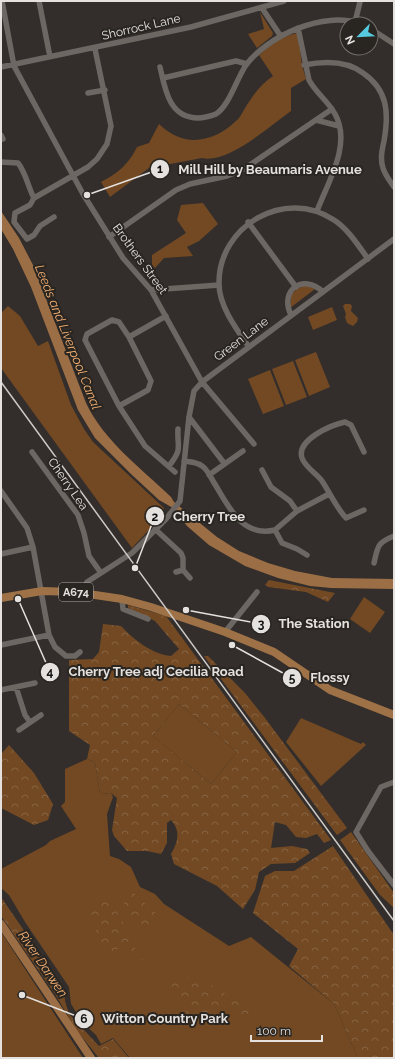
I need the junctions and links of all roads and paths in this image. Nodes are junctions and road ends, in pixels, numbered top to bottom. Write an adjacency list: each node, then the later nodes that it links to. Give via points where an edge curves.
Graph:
1 (2, 1): 15 (street, Brothers Street)
2 (38, 1): 13 (street)
3 (284, 1): 5 (street, Shorrock Lane)
4 (360, 2): 6 (street)
5 (262, 8): 10 (street); 12 (street, Shorrock Lane)
6 (358, 16)
7 (339, 22): 8 (street, via 326,21)
8 (298, 28): 10 (street); 16 (street)
9 (379, 34): 11 (street)
10 (280, 36): 14 (street, via 269,42)
11 (394, 44)
12 (95, 49): 13 (street, Shorrock Lane); 20 (street)
13 (50, 57): 15 (street, Shorrock Lane)
14 (247, 64): 19 (street, via 236,61); 19 (street, via 225,104 216,114 200,118 185,116 174,107 166,93)
15 (14, 66): 17 (street, Shorrock Lane); 26 (street, Brothers Street)
16 (304, 66): 22 (street, via 313,88); 27 (street, via 343,63 358,68 380,89 386,103 387,123 382,153 383,168)
17 (1, 67)
18 (160, 67): 19 (street)
19 (162, 78)
20 (105, 90): 21 (street); 26 (street, via 112,126 107,144 97,159)
21 (88, 93)
22 (332, 109): 23 (street); 24 (street)
23 (316, 120): 24 (street); 32 (street, via 244,169 176,190)
24 (340, 126): 29 (street, via 340,150)
25 (1, 162): 28 (street, via 18,163 23,169)
26 (73, 176): 28 (street); 32 (street, Brothers Street)
27 (394, 187)
28 (34, 198): 30 (street, via 30,205 15,213 14,222 27,239)
29 (317, 211): 31 (street, via 294,208 276,210); 34 (street, via 346,230)
30 (54, 217)
31 (248, 222): 35 (street, via 229,245 222,263); 36 (street)
32 (109, 237): 37 (street, Brothers Street)
33 (394, 239): 34 (street, Green Lane)
34 (368, 259): 38 (street, Green Lane)
35 (219, 285): 37 (street); 42 (street, via 230,320)
36 (296, 287): 38 (street, via 310,283); 39 (street, via 289,295 287,304)
37 (151, 290): 40 (street, Brothers Street)
38 (323, 292): 39 (street, Green Lane)
39 (292, 315): 42 (street, Green Lane)
40 (166, 316): 41 (street); 43 (street, Brothers Street)
41 (128, 336): 44 (street, via 151,381 148,390); 44 (street, via 119,322 112,320 87,334 86,340)
42 (249, 346): 43 (street, Green Lane)
43 (202, 382): 45 (street, Green Lane, via 194,391); 47 (street, Brothers Street)
44 (119, 406): 53 (street, via 145,446)
45 (189, 417): 51 (street, Green Lane); 52 (street)
46 (178, 429): 53 (street, via 178,455)
47 (254, 444)
48 (243, 451): 52 (street)
49 (32, 452): 70 (street, Cherry Lea, via 78,516 89,556)
50 (364, 452): 58 (street, via 351,425 347,423 324,431 304,443 301,450 302,460 319,477)
51 (184, 461): 56 (street, via 199,464); 61 (street, Green Lane, via 179,503)
52 (224, 463): 56 (street)
53 (169, 466): 55 (street)
54 (262, 470): 60 (street, via 271,487 290,501)
55 (176, 472)
56 (209, 475): 62 (street, via 239,521 254,530)
57 (1, 491): 64 (street, via 27,528)
58 (329, 494): 59 (street, via 346,518); 60 (street)
59 (364, 510)
60 (297, 511): 62 (street)
61 (155, 529): 68 (street, via 181,553); 70 (street, via 132,553)
62 (275, 530): 66 (street, via 282,543)
63 (394, 536): 67 (street, via 378,545)
64 (33, 547): 65 (street); 72 (street)
65 (1, 554)
66 (307, 555)
67 (374, 563)
68 (183, 570): 69 (street); 71 (street)
69 (176, 572)
70 (101, 573): 73 (street, via 87,582)
71 (190, 578)
72 (42, 591): 73 (main road, A674); 75 (main road, A674); 79 (street)
73 (82, 592): 76 (main road, A674)
74 (258, 592): 78 (street)
75 (1, 598)
76 (122, 599): 77 (street, via 123,609); 78 (main road, A674)
77 (148, 619)
78 (225, 632): 85 (main road, A674, via 274,652 330,690)
79 (50, 635): 80 (street); 81 (street, via 55,647 65,656 75,656)
80 (1, 645)
81 (80, 652)
82 (35, 683): 83 (street)
83 (16, 687): 84 (street); 87 (street, via 25,715)
84 (1, 690)
85 (394, 715)
86 (41, 716): 87 (street)
87 (30, 722): 88 (street)
88 (19, 730)
89 (394, 782): 90 (street, via 381,787 356,832)
90 (394, 885)

